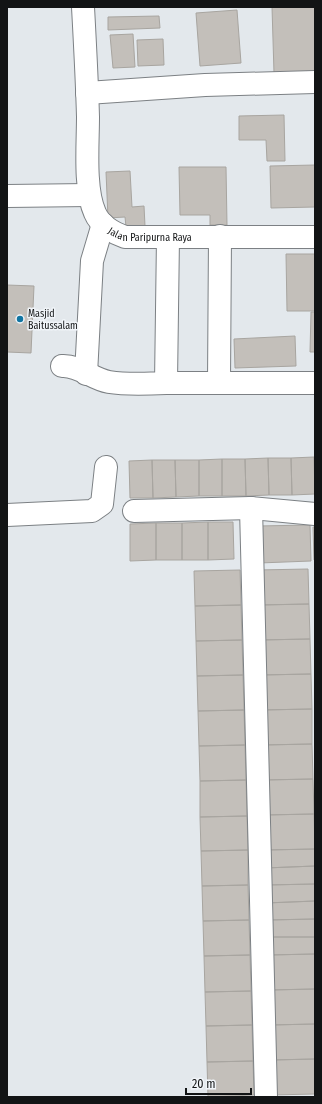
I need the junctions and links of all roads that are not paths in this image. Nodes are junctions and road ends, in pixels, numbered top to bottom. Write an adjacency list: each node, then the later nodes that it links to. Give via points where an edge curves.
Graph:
1 (83, 7): 3 (street, Jalan Paripurna Raya)
2 (315, 82): 3 (street)
3 (87, 93): 4 (street, Jalan Paripurna Raya)
4 (89, 195): 5 (street); 6 (street, Jalan Paripurna Raya, via 95,214)
5 (7, 196)
6 (103, 224): 7 (street, Jalan Paripurna Raya, via 125,237); 11 (street, via 92,261)
7 (168, 236): 8 (street, Jalan Paripurna Raya); 12 (street)
8 (220, 236): 9 (street, Jalan Paripurna Raya); 13 (street)
9 (315, 237)
10 (62, 366): 11 (street, via 72,366)
11 (86, 374): 12 (street, via 109,382)
12 (166, 383): 13 (street)
13 (218, 383): 14 (street)
14 (315, 383)
15 (106, 467): 19 (street, via 102,504 92,511)
16 (251, 508): 17 (street); 18 (street); 20 (street)
17 (134, 511)
18 (315, 514)
19 (7, 515)
20 (266, 1097)

